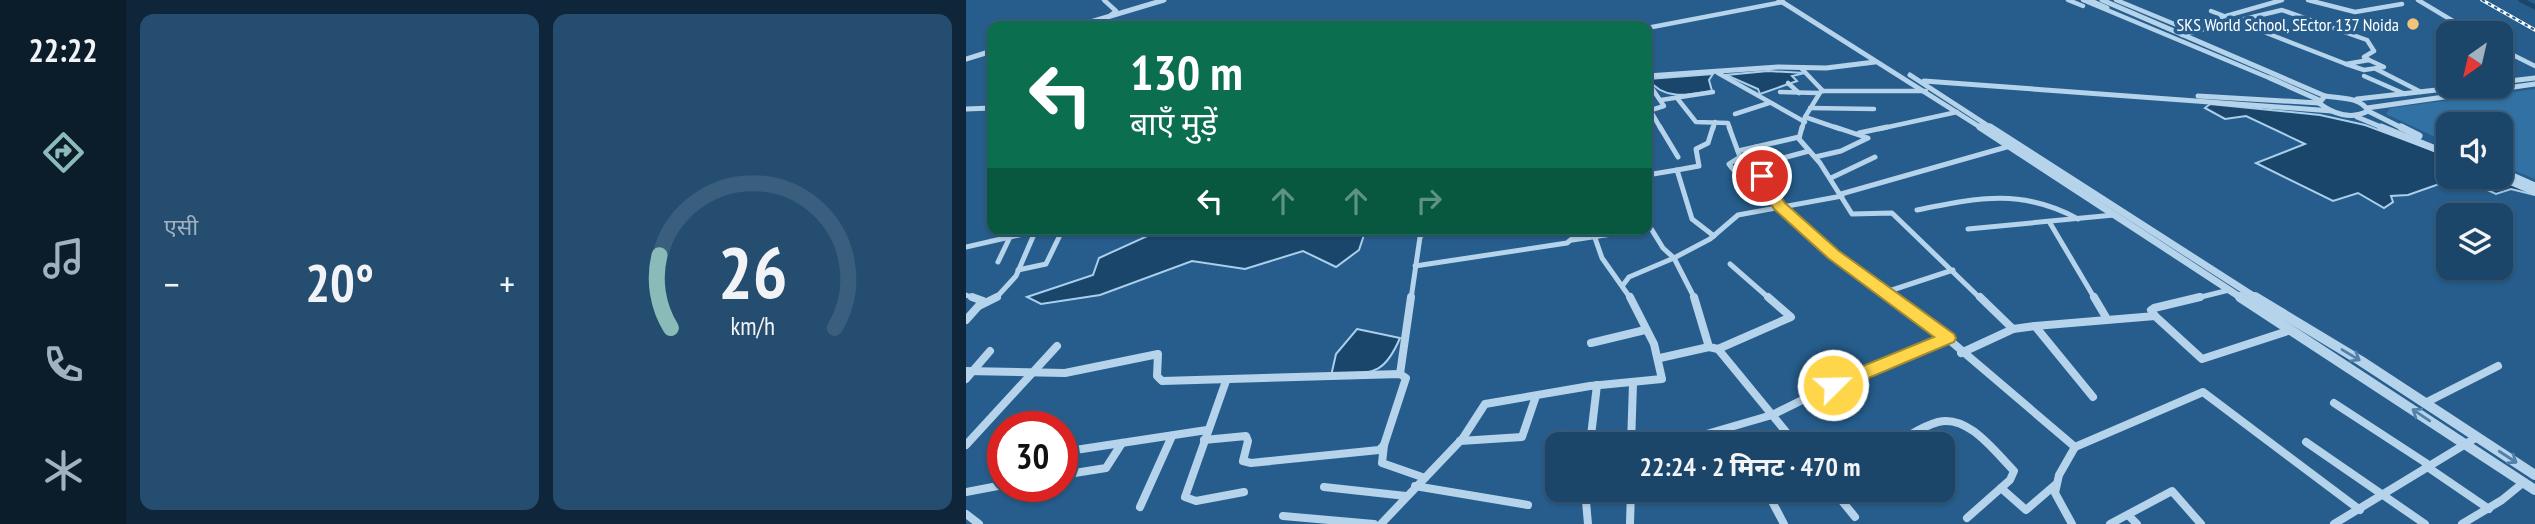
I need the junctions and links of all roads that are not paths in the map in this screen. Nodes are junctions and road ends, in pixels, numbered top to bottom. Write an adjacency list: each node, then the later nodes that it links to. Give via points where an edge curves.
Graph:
1 (1104, 0): 16 (street, via 1116,11)
2 (1164, 0): 16 (street)
3 (2068, 0): 11 (street)
4 (2089, 0): 39 (street)
5 (2102, 0): 14 (street)
6 (2116, 0): 14 (street)
7 (2282, 0): 15 (street)
8 (2308, 0): 12 (street, via 2358,14)
9 (2418, 0): 18 (street)
10 (1783, 1): 20 (street); 26 (street); 34 (street)
11 (2083, 3): 39 (street)
12 (2402, 4)
13 (2211, 11): 15 (street)
14 (2140, 15): 15 (street, via 2184,28); 21 (street)
15 (2226, 16)
16 (1106, 18): 17 (street)
17 (1095, 21)
18 (2453, 21)
19 (2227, 23): 21 (street)
20 (1652, 28)
21 (2182, 35): 53 (street)
22 (987, 53): 24 (street)
23 (2513, 55): 28 (street)
24 (966, 59)
25 (2369, 60): 27 (street); 27 (street, via 2364,57 2374,51 2367,40 2284,10 2235,21); 31 (street, via 2384,67)
26 (1875, 62): 29 (street); 34 (street)
27 (2346, 64): 30 (street)
28 (2535, 66)
29 (1801, 68): 32 (street); 47 (street)
30 (2369, 69): 31 (street); 49 (street)
31 (2376, 69): 49 (street)
32 (1718, 73): 36 (street); 55 (street, via 1749,87)
33 (2364, 76): 50 (street)
34 (1911, 78): 37 (street); 43 (street); 53 (street)
35 (2535, 78): 38 (street)
36 (1652, 80)
37 (1921, 81): 62 (street); 113 (street)
38 (2513, 81)
39 (2279, 82): 53 (street)
40 (1788, 83): 48 (street)
41 (2535, 84): 60 (street)
42 (1652, 88): 52 (street)
43 (1926, 91): 47 (street); 63 (street)
44 (2436, 91): 49 (street)
45 (1713, 92): 51 (street)
46 (1780, 92): 48 (street)
47 (1820, 92): 48 (street); 57 (street)
48 (1799, 93)
49 (2417, 93): 50 (street)
50 (2405, 94): 54 (street)
51 (1676, 98): 52 (street); 68 (street, via 1695,121)
52 (1661, 100): 61 (street, via 1663,107)
53 (2321, 100): 54 (street); 62 (street)
54 (2354, 100): 60 (street)
55 (1769, 103): 64 (street); 67 (street)
56 (987, 108): 58 (street)
57 (1810, 108): 59 (street); 67 (street)
58 (966, 109)
59 (1874, 109)
60 (2368, 109): 66 (street); 71 (street)
61 (1652, 110)
62 (2332, 111): 66 (street)
63 (1957, 112): 69 (street); 72 (street)
64 (1735, 114)
65 (1652, 116): 77 (street)
66 (2353, 116): 74 (street)
67 (1805, 119): 69 (street); 70 (street)
68 (1715, 122): 76 (street, via 1728,123); 80 (street, via 1708,143 1696,149 1699,165)
69 (1857, 133): 78 (street, via 1868,138)
70 (1799, 138): 73 (street); 75 (street)
71 (2436, 142)
72 (2010, 146): 87 (street); 90 (street)
73 (1756, 147): 75 (street, via 1772,162); 76 (street)
74 (2436, 149)
75 (1809, 150): 78 (street)
76 (1738, 151): 88 (street, via 1740,157 1731,167 1747,178 1762,176)
77 (1678, 157)
78 (1815, 157): 83 (street)
79 (1874, 157): 83 (street)
80 (1677, 170): 82 (street); 101 (street, via 1692,219)
81 (2513, 176): 85 (street)
82 (1652, 177)
83 (1830, 178): 87 (street)
84 (2513, 183): 86 (street)
85 (2535, 186)
86 (2535, 192)
87 (1841, 195): 88 (street); 111 (street, via 1856,216 1885,211 1898,216)
88 (1779, 205): 101 (street, via 1738,215); 114 (street, via 1834,255)
89 (1917, 210): 91 (street, via 2005,195 2047,202)
90 (2114, 215): 91 (street); 113 (street)
91 (2078, 219): 92 (street)
92 (2050, 223): 93 (street); 118 (street)
93 (1968, 229)
94 (1652, 233): 106 (street)
95 (1020, 235): 102 (street)
96 (1034, 235): 110 (street)
97 (1060, 235): 110 (street, via 1045,264)
98 (1421, 235): 109 (street)
99 (1572, 235): 104 (street)
100 (1609, 235): 103 (street)
101 (1714, 236): 106 (street)
102 (1010, 237): 105 (street); 107 (street)
103 (1595, 238): 104 (street); 112 (street, via 1603,264)
104 (1572, 240): 109 (street)
105 (966, 247)
106 (1674, 258): 112 (street, via 1629,277); 127 (street)
107 (998, 262)
108 (1730, 264): 127 (street, via 1791,317)
109 (1415, 266): 134 (street)
110 (1018, 270): 116 (street, via 999,298)
111 (1953, 270): 114 (street); 121 (street)
112 (1623, 285): 122 (street)
113 (2226, 286): 117 (street, via 2154,308); 123 (street); 142 (street, one-way to 142)
114 (1886, 292): 124 (street)
115 (966, 295): 116 (street, via 982,299)
116 (981, 304): 119 (street)
117 (2155, 316): 118 (street); 123 (street, via 2202,359)
118 (2107, 319): 120 (street)
119 (966, 320)
120 (2035, 326): 121 (street); 140 (street)
121 (2013, 329): 129 (street)
122 (1646, 330): 125 (street); 130 (street)
123 (2292, 330): 156 (street, one-way to 123)
124 (1947, 338): 129 (street); 143 (street)
125 (1591, 343)
126 (1058, 346): 133 (street)
127 (1713, 348): 130 (street); 143 (street)
128 (990, 351): 132 (street)
129 (1961, 353): 159 (street)
130 (1660, 358): 137 (street, via 1662,379)
131 (2498, 366): 142 (street)
132 (969, 371): 133 (street); 135 (street)
133 (1032, 374): 136 (street, via 1069,373 1158,354 1160,380); 157 (street)
134 (1401, 374): 136 (street); 158 (street, via 1406,380)
135 (966, 379)
136 (1226, 381): 144 (street)
137 (1633, 384): 138 (street); 146 (street)
138 (1597, 385): 139 (street); 145 (street)
139 (1536, 396): 153 (street, via 1485,404); 153 (street, via 1522,437)
140 (2093, 397)
141 (2334, 403): 161 (street)
142 (2425, 403): 151 (street)
143 (1772, 415): 147 (street); 148 (street)
144 (1207, 430): 150 (street); 152 (street)
145 (1591, 432)
146 (1631, 432)
147 (1713, 432)
148 (1786, 432)
149 (1917, 432): 170 (street, via 1937,422 1956,423 1974,434 2014,471)
150 (1172, 436): 155 (street); 181 (street)
151 (2477, 438): 156 (street); 163 (street, one-way to 163)
152 (1203, 440): 158 (street, via 1246,436 1242,461 1251,463 1374,451); 173 (street, via 1186,499)
153 (1460, 441): 164 (street)
154 (2306, 442): 174 (street)
155 (1122, 443): 160 (street); 162 (street, via 1106,468)
156 (2465, 444): 161 (street); 165 (street)
157 (966, 445)
158 (1384, 445): 164 (street, via 1382,463)
159 (2075, 446): 166 (street); 183 (street, via 2203,393)
160 (1078, 450)
161 (2427, 466): 174 (street); 182 (street)
162 (1078, 472)
163 (2535, 475)
164 (1425, 478): 167 (street)
165 (2524, 482): 171 (street); 182 (street)
166 (2056, 484): 170 (street, via 2026,510); 195 (street, via 2056,496)
167 (1415, 486): 175 (street); 180 (street)
168 (1324, 487): 175 (street)
169 (987, 488): 172 (street)
170 (2001, 488): 188 (street)
171 (2535, 490)
172 (966, 492)
173 (1244, 492)
174 (2383, 495): 183 (street); 200 (street)
175 (1406, 496): 191 (street)
176 (1586, 502): 192 (street)
177 (1631, 502): 193 (street)
178 (1772, 502): 194 (street)
179 (1843, 502): 187 (street)
180 (1528, 505)
181 (1140, 508)
182 (2489, 509): 201 (street)
183 (2360, 510): 199 (street)
184 (966, 514): 189 (street)
185 (2128, 514): 196 (street); 197 (street); 198 (street, via 2172,491)
186 (1283, 516): 190 (street)
187 (1855, 517)
188 (1968, 518)
189 (979, 524)
190 (1374, 524)
191 (1381, 524)
192 (1588, 524)
193 (1630, 524)
194 (1784, 524)
195 (2072, 524)
196 (2110, 524)
197 (2137, 524)
198 (2201, 524)
199 (2334, 524)
200 (2425, 524)
201 (2462, 524)

